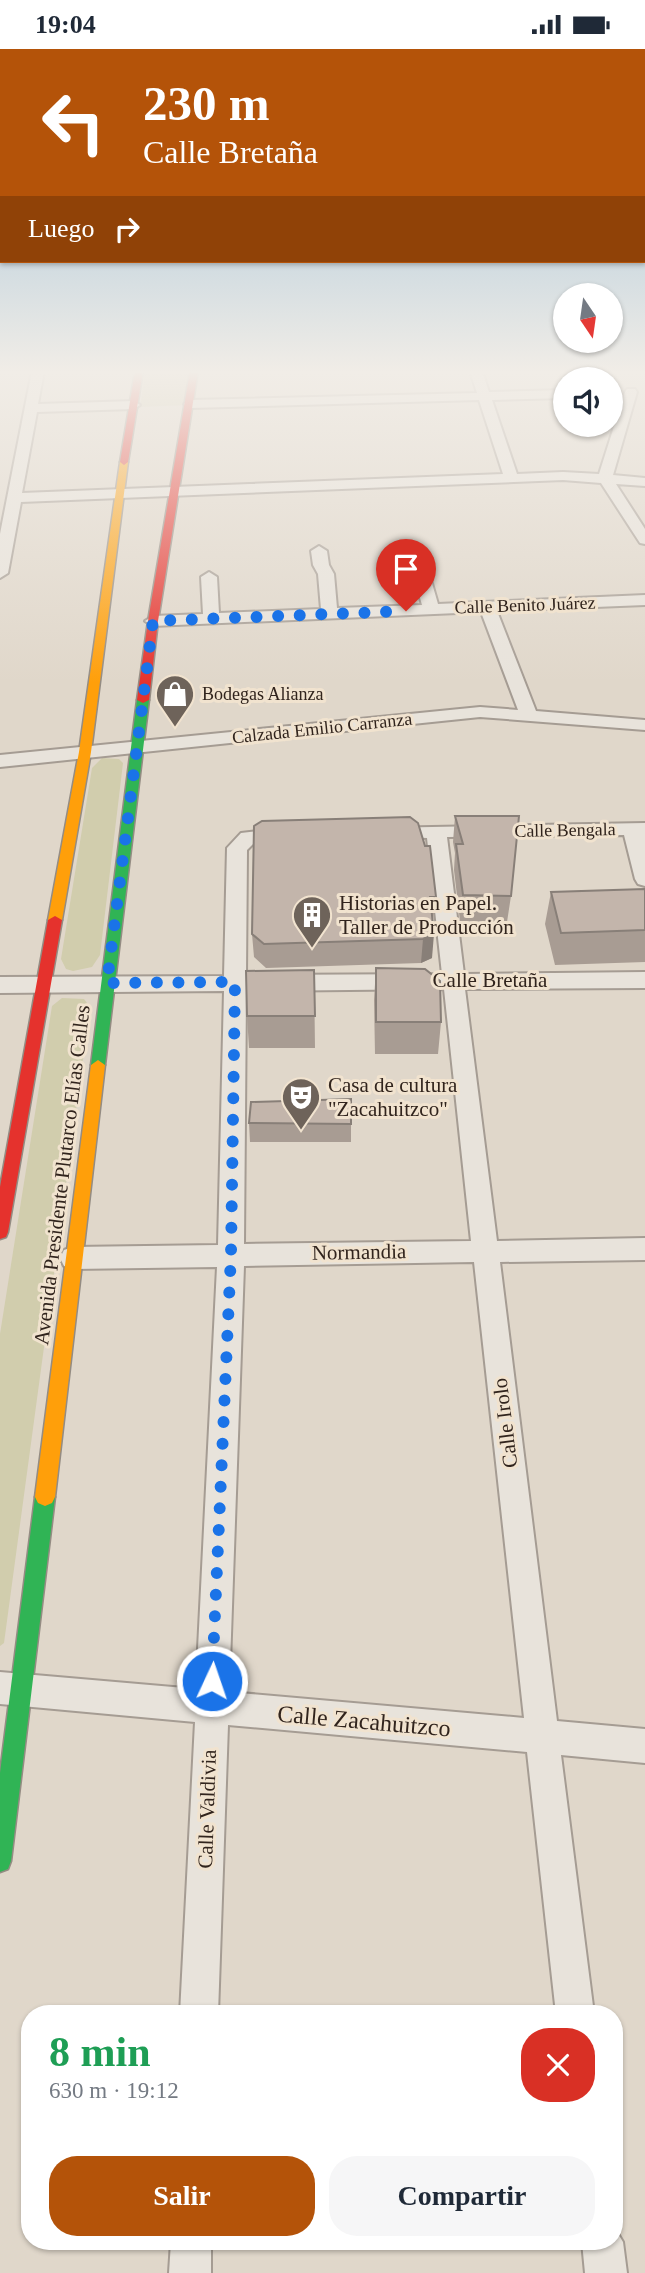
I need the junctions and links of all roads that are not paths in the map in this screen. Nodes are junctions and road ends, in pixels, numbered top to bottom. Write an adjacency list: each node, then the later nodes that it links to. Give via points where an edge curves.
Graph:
1 (18, 475): 10 (street)
2 (122, 475): 9 (main road, Avenida Presidente Plutarco Elías Calles)
3 (177, 475): 8 (main road, Avenida Presidente Plutarco Elías Calles)
4 (606, 475): 6 (street)
5 (511, 477): 6 (street); 8 (street)
6 (605, 478): 7 (street); 11 (street)
7 (645, 482)
8 (174, 493): 9 (street); 21 (main road, Avenida Presidente Plutarco Elías Calles)
9 (119, 494): 10 (street); 25 (main road, Avenida Presidente Plutarco Elías Calles)
10 (14, 498): 14 (street)
11 (645, 540)
12 (319, 551): 19 (street, via 327,573)
13 (417, 559): 18 (street)
14 (0, 573)
15 (209, 577): 20 (street)
16 (645, 600): 17 (street, Calle Benito Juárez)
17 (487, 607): 18 (street, Calle Benito Juárez); 22 (street)
18 (431, 609): 19 (street, Calle Benito Juárez)
19 (329, 614): 20 (street, Calle Benito Juárez)
20 (211, 619): 21 (street, Calle Benito Juárez)
21 (153, 621): 24 (main road, Avenida Presidente Plutarco Elías Calles)
22 (529, 716): 23 (street, Calzada Emilio Carranza); 24 (street, Calzada Emilio Carranza, via 480,712)
23 (645, 725)
24 (137, 747): 25 (street, Calzada Emilio Carranza); 35 (main road, Avenida Presidente Plutarco Elías Calles)
25 (85, 752): 26 (street, Calzada Emilio Carranza); 36 (main road, Avenida Presidente Plutarco Elías Calles)
26 (0, 761)
27 (639, 829): 28 (street, Calle Bengala); 31 (street)
28 (436, 831): 29 (street, Calle Bengala); 32 (street, Calle Irolo)
29 (371, 833)
30 (306, 834): 34 (street, Calle Valdivia, via 248,837 237,848)
31 (645, 879)
32 (453, 980): 33 (street, Calle Bretaña); 34 (street, Calle Bretaña); 40 (street, Calle Irolo)
33 (645, 980)
34 (235, 982): 35 (street, Calle Bretaña); 41 (street, Calle Valdivia)
35 (107, 983): 36 (street, Calle Bretaña); 42 (main road, Avenida Presidente Plutarco Elías Calles)
36 (46, 984): 37 (street, Calle Bretaña); 38 (main road, Avenida Presidente Plutarco Elías Calles)
37 (0, 985)
38 (0, 1232)
39 (645, 1249): 40 (street, Normandia)
40 (485, 1251): 41 (street, Normandia); 45 (street, Calle Irolo)
41 (231, 1254): 42 (street, Normandia); 44 (street, Calle Valdivia)
42 (73, 1258): 43 (main road, Avenida Presidente Plutarco Elías Calles)
43 (11, 1689): 44 (street, Calle Zacahuitzco); 47 (main road, Avenida Presidente Plutarco Elías Calles)
44 (211, 1708): 45 (street, Calle Zacahuitzco); 48 (street, Calle Valdivia)
45 (542, 1737): 46 (street, Calle Zacahuitzco); 49 (street, Calle Irolo)
46 (645, 1746)
47 (0, 1861)
48 (200, 2005)
49 (574, 2005)
50 (191, 2250): 52 (street)
51 (603, 2250): 53 (street)
52 (190, 2273)
53 (606, 2273)

